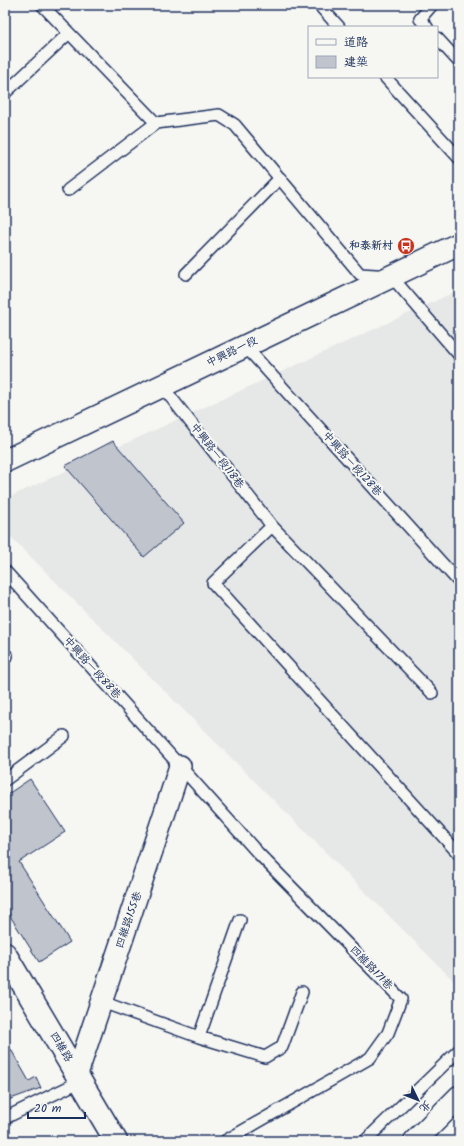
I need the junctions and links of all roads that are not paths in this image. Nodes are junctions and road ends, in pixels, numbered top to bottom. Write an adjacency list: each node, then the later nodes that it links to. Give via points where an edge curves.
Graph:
1 (42, 5): 6 (lane)
2 (319, 5): 4 (lane)
3 (432, 5): 5 (lane, via 420,19)
4 (338, 26)
5 (426, 26)
6 (69, 33): 10 (lane); 11 (lane)
7 (438, 39): 8 (lane)
8 (459, 62)
9 (386, 78): 12 (lane)
10 (5, 93)
11 (156, 123): 13 (lane, via 219,115 235,125); 14 (lane)
12 (459, 158)
13 (280, 178): 16 (lane); 17 (lane, via 360,274)
14 (68, 190)
15 (459, 244): 17 (main road, 中興路一段)
16 (186, 274)
17 (391, 276): 18 (main road, 中興路一段); 19 (lane)
18 (245, 346): 20 (main road, 中興路一段); 24 (lane, 中興路ㄧ段128巷)
19 (459, 355)
20 (162, 386): 21 (main road, 中興路一段); 22 (lane, 中興路一段118巷)
21 (5, 461)
22 (272, 526): 25 (lane, 中興路一段118巷); 29 (lane, via 214,583)
23 (5, 571): 27 (lane, 中興路一段88巷)
24 (459, 582)
25 (432, 693)
26 (64, 736): 28 (lane)
27 (180, 766): 33 (street, 四維路155巷); 40 (lane, 四維路171巷, via 258,853 401,999 388,1032 370,1058)
28 (5, 780)
29 (459, 854)
30 (240, 920): 34 (lane)
31 (5, 954): 36 (main road, 四維路)
32 (302, 992): 34 (lane, via 282,1047 265,1057)
33 (102, 1002): 34 (lane); 36 (street, 四維路155巷)
34 (199, 1037)
35 (459, 1050): 41 (lane)
36 (79, 1077): 38 (lane); 39 (main road, 四維路)
37 (459, 1097): 42 (main road)
38 (5, 1118)
39 (116, 1141)
40 (225, 1141)
41 (365, 1141)
42 (415, 1141)

